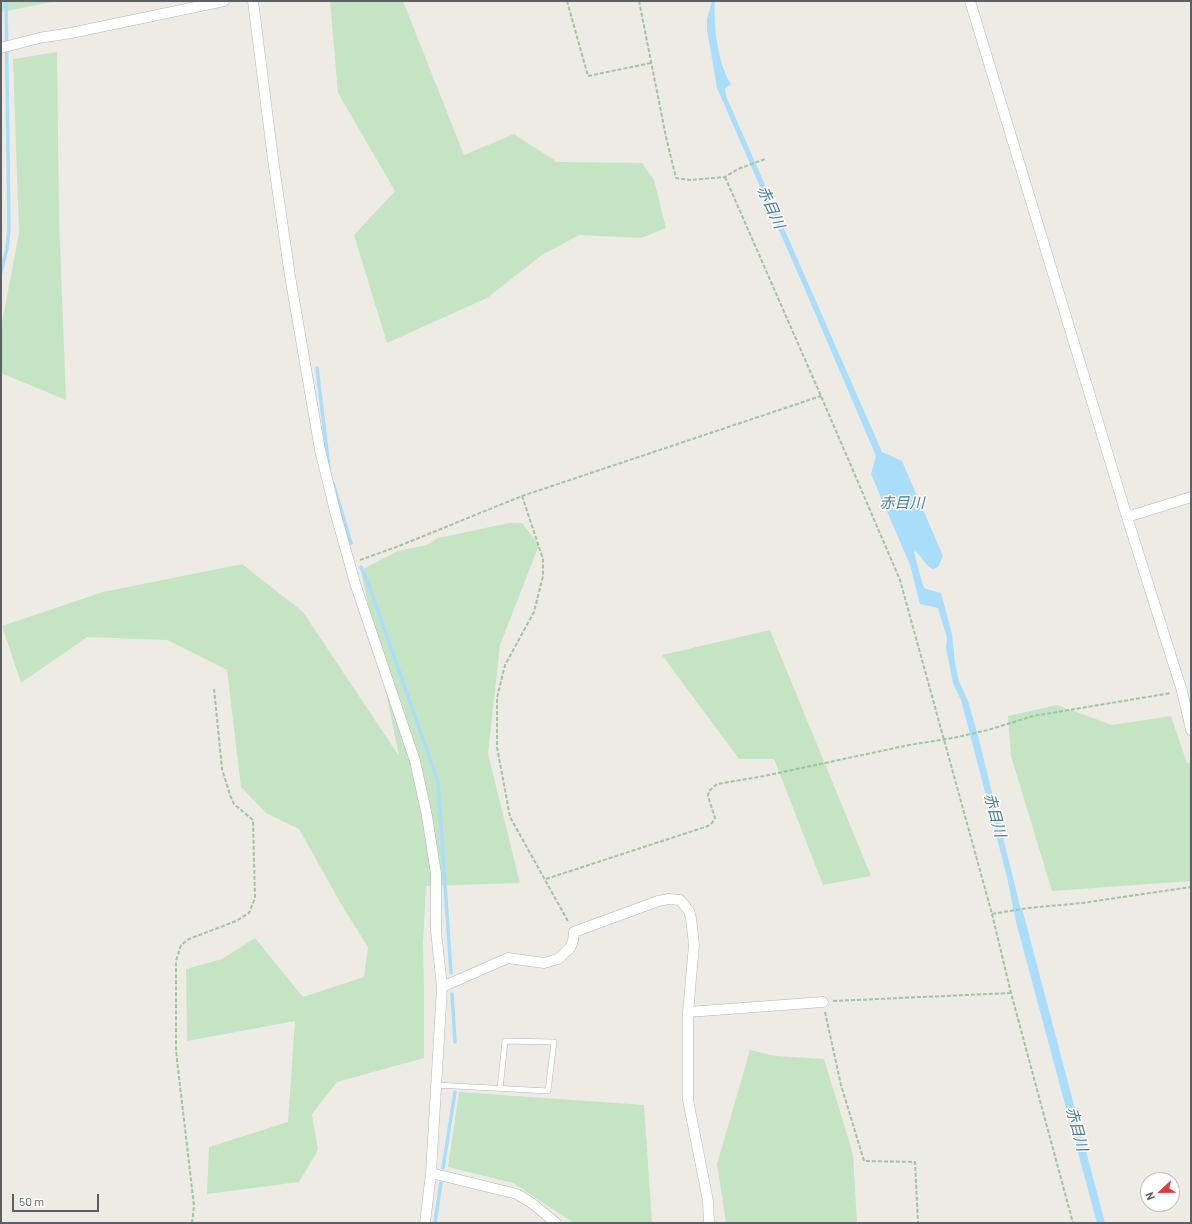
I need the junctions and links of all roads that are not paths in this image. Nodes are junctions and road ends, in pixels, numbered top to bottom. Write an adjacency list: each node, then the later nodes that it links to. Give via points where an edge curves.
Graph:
1 (224, 1): 4 (street)
2 (253, 1): 9 (street, via 290,276 320,450 355,584 415,761 436,874 436,931)
3 (970, 1): 6 (street)
4 (1, 48)
5 (1191, 497): 6 (street)
6 (1127, 517): 7 (street)
7 (1187, 692): 8 (street)
8 (1191, 730)
9 (442, 987): 11 (street, via 508,958 544,963 558,959 570,948 574,932 658,901 680,900 689,911 694,945); 12 (street)
10 (823, 1002): 11 (street)
11 (688, 1012): 17 (street, via 688,1100 708,1201)
12 (436, 1085): 13 (lane); 14 (street)
13 (500, 1089): 13 (lane, via 548,1091 554,1042 505,1041)
14 (431, 1173): 15 (street); 16 (street, via 517,1194)
15 (425, 1223)
16 (556, 1223)
17 (709, 1223)

